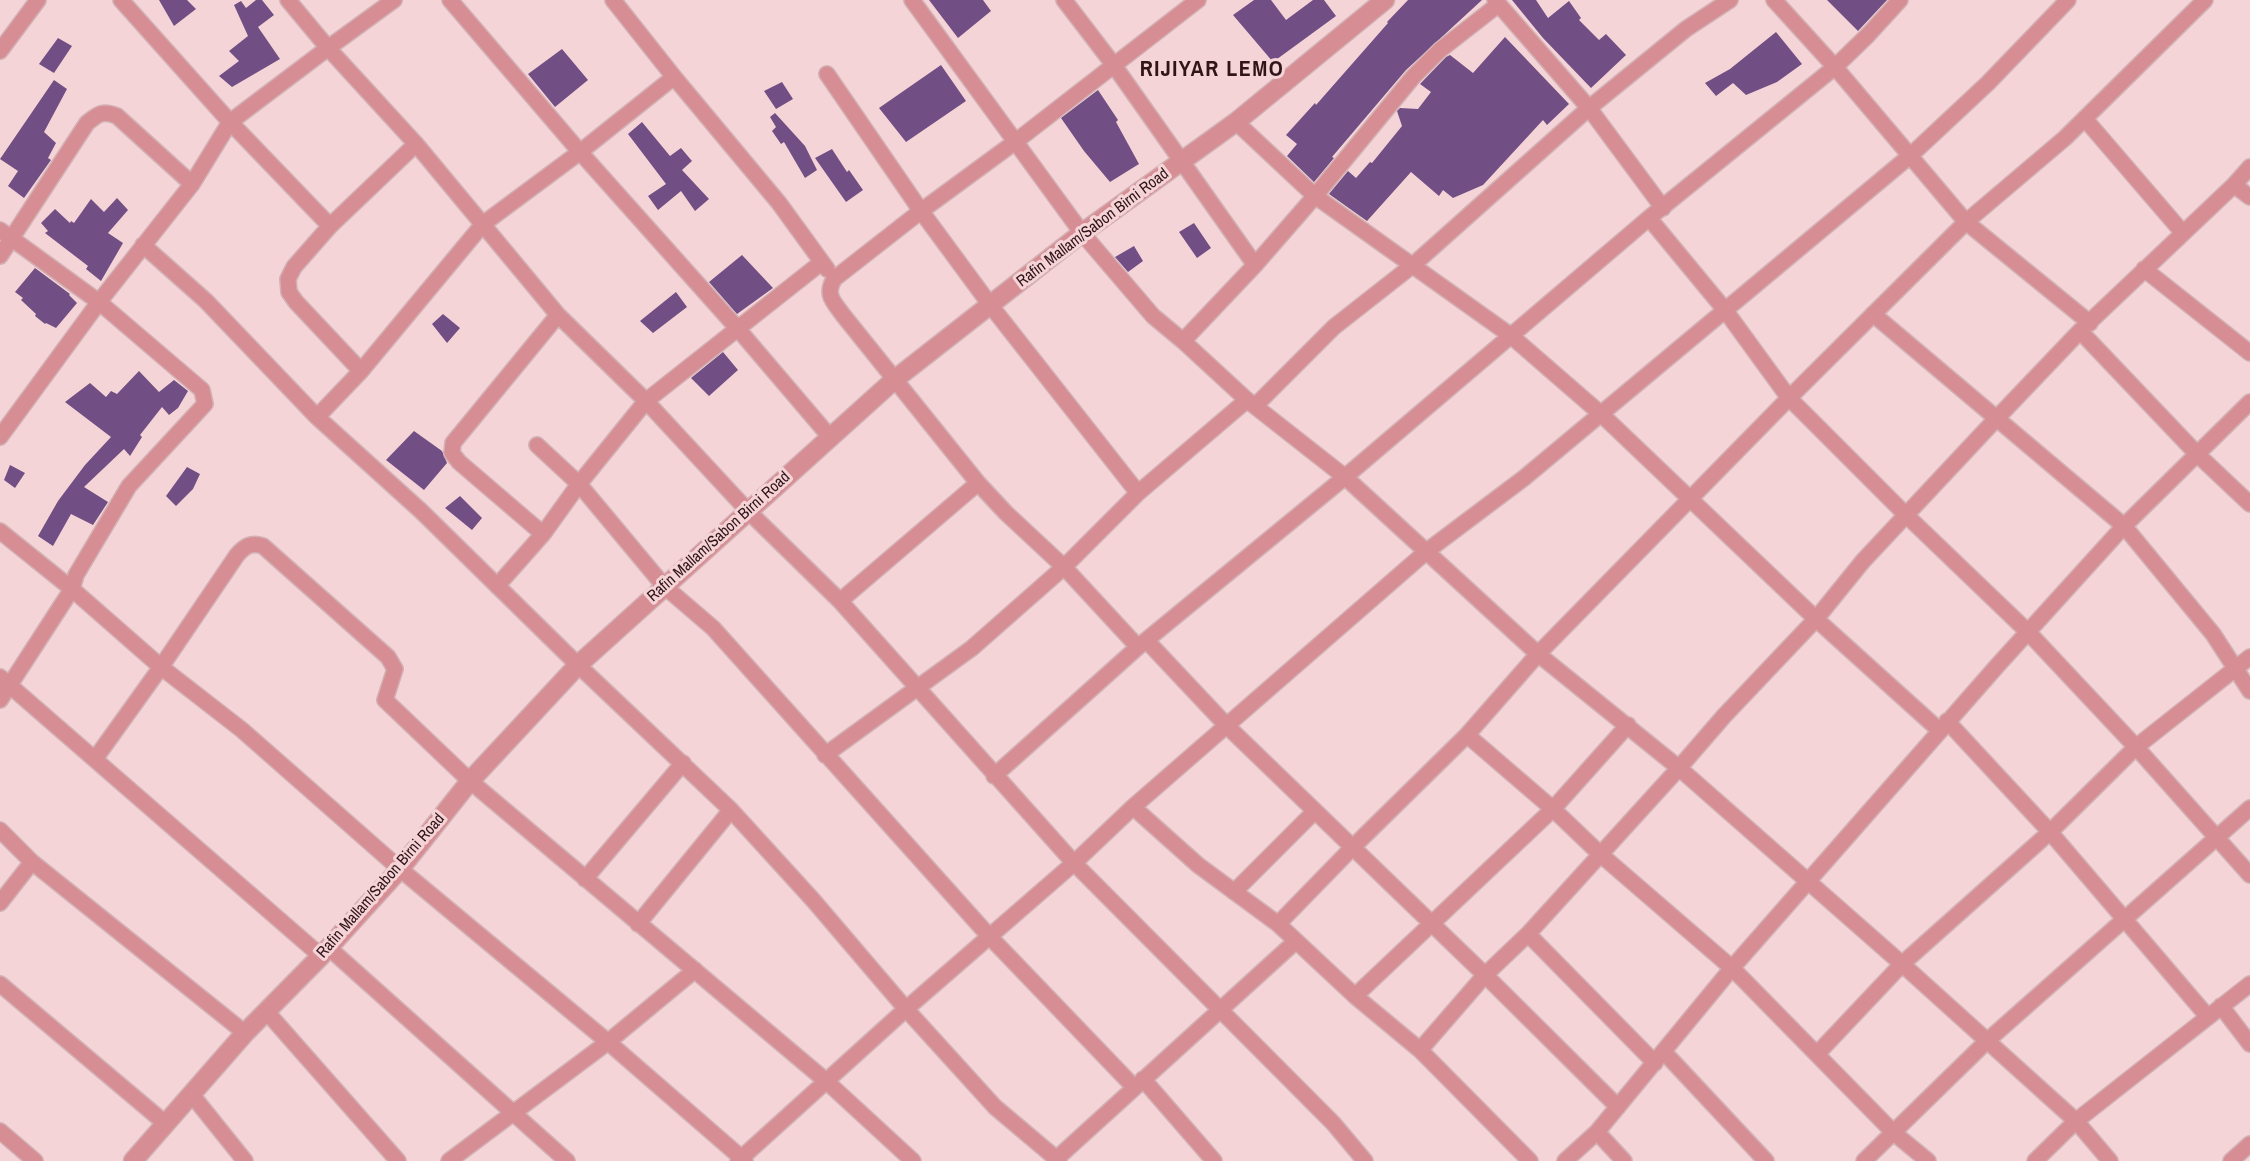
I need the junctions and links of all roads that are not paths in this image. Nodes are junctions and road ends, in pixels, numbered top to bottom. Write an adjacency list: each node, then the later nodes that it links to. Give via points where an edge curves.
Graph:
1 (38, 0): 18 (street)
2 (121, 0): 25 (street)
3 (288, 0): 17 (street)
4 (394, 0): 17 (street)
5 (450, 0): 29 (street)
6 (613, 0): 22 (street)
7 (912, 0): 27 (street)
8 (1064, 0): 19 (street)
9 (1198, 0): 19 (street)
10 (1730, 0): 23 (street, via 1686,29)
11 (1774, 0): 20 (street)
12 (1900, 0): 20 (street)
13 (2068, 0): 30 (street)
14 (2205, 0): 24 (street)
15 (1379, 2): 26 (street, Rafin Mallam/Sabon Birni Road)
16 (1497, 2): 23 (street); 35 (street, via 1413,77)
17 (328, 48): 25 (street); 28 (street)
18 (0, 51)
19 (1113, 64): 27 (street); 31 (street)
20 (1835, 67): 30 (street); 37 (street)
21 (827, 74): 38 (street)
22 (674, 77): 29 (street); 48 (street, via 779,203)
23 (1589, 108): 37 (street); 50 (street)
24 (2085, 120): 40 (street); 44 (street)
25 (230, 122): 33 (street); 42 (street)
26 (1236, 122): 31 (street, Rafin Mallam/Sabon Birni Road); 35 (street)
27 (1015, 142): 38 (street); 43 (street)
28 (416, 144): 41 (street); 42 (street)
29 (580, 152): 41 (street); 59 (street)
30 (1911, 155): 40 (street); 55 (street)
31 (1182, 161): 43 (street, Rafin Mallam/Sabon Birni Road); 49 (street)
32 (2250, 167): 34 (street)
33 (192, 184): 45 (street, via 117,116 100,112 87,123); 46 (street)
34 (2234, 185): 36 (street); 44 (street)
35 (1315, 196): 49 (street); 50 (street)
36 (2250, 197)
37 (1663, 208): 39 (street)
38 (921, 211): 52 (street); 54 (street)
39 (1649, 218): 55 (street); 60 (street)
40 (1966, 222): 56 (street); 58 (street)
41 (483, 224): 57 (street); 63 (street)
42 (330, 226): 63 (street, via 294,267 288,279 289,292)
43 (1082, 233): 54 (street, Rafin Mallam/Sabon Birni Road); 61 (street, via 1154,316)
44 (2183, 233): 51 (street)
45 (5, 234): 47 (street); 53 (street)
46 (143, 245): 53 (street); 70 (street, via 206,301)
47 (0, 255)
48 (822, 262): 52 (street); 59 (street)
49 (1255, 265): 61 (street)
50 (1413, 265): 60 (street); 68 (street, via 1334,327)
51 (2144, 269): 58 (street); 62 (street)
52 (834, 279): 64 (street, via 829,287 831,298)
53 (99, 302): 72 (street); 91 (street, via 202,390 205,404 129,486 76,575)
54 (991, 306): 64 (street, Rafin Mallam/Sabon Birni Road); 79 (street)
55 (1725, 310): 65 (street); 69 (street)
56 (1873, 314): 65 (street); 71 (street)
57 (558, 315): 66 (street); 86 (street, via 453,443 452,453)
58 (2085, 327): 71 (street); 75 (street)
59 (738, 329): 66 (street); 73 (street)
60 (1510, 335): 69 (street); 76 (street)
61 (1184, 341): 68 (street)
62 (2250, 353)
63 (361, 371): 70 (street)
64 (894, 380): 73 (street, Rafin Mallam/Sabon Birni Road); 77 (street)
65 (1789, 398): 80 (street); 83 (street)
66 (646, 401): 78 (street); 82 (street)
67 (2250, 402): 75 (street)
68 (1251, 403): 76 (street); 79 (street)
69 (1601, 414): 80 (street); 87 (street)
70 (317, 417): 89 (street)
71 (1997, 418): 83 (street); 84 (street)
72 (0, 437)
73 (831, 437): 82 (street, Rafin Mallam/Sabon Birni Road)
74 (537, 445): 78 (street)
75 (2198, 455): 81 (street); 84 (street)
76 (1345, 477): 87 (street); 95 (street)
77 (978, 483): 88 (street); 92 (street)
78 (579, 484): 86 (street); 90 (street)
79 (1138, 493): 88 (street)
80 (1690, 500): 93 (street); 96 (street)
81 (2250, 504)
82 (748, 511): 90 (street, Rafin Mallam/Sabon Birni Road); 92 (street)
83 (1906, 515): 93 (street); 94 (street)
84 (2124, 526): 94 (street); 100 (street, via 2212,634)
85 (0, 531): 91 (street)
86 (543, 534): 89 (street)
87 (1427, 551): 96 (street); 107 (street)
88 (1064, 567): 95 (street); 102 (street, via 972,648)
89 (497, 586): 98 (street)
90 (664, 586): 98 (street, Rafin Mallam/Sabon Birni Road); 110 (street, via 713,628)
91 (72, 589): 99 (street); 101 (street)
92 (840, 601): 102 (street)
93 (1816, 619): 106 (street); 113 (street)
94 (2028, 632): 106 (street); 109 (street)
95 (1143, 644): 107 (street); 114 (street)
96 (1538, 654): 105 (street); 108 (street)
97 (2250, 657): 100 (street)
98 (578, 665): 112 (street); 115 (street, Rafin Mallam/Sabon Birni Road)
99 (161, 667): 111 (street); 115 (street, via 237,555 250,544 263,546 388,657 395,669 385,700); 128 (street, via 242,730)
100 (2234, 669): 103 (street); 109 (street)
101 (5, 681): 104 (street); 111 (street)
102 (918, 687): 110 (street); 114 (street)
103 (2250, 691)
104 (0, 700)
105 (1628, 725): 113 (street); 118 (street)
106 (1943, 725): 122 (street); 131 (street)
107 (1227, 726): 116 (street); 120 (street)
108 (1467, 735): 118 (street); 124 (street)
109 (2136, 747): 122 (street); 123 (street)
110 (825, 755): 139 (street)
111 (95, 759): 141 (street)
112 (683, 763): 119 (street); 130 (street)
113 (1679, 768): 125 (street); 131 (street)
114 (994, 776): 127 (street)
115 (470, 781): 128 (street, Rafin Mallam/Sabon Birni Road); 130 (street)
116 (1133, 807): 127 (street); 132 (street)
117 (2250, 808): 123 (street)
118 (1553, 809): 125 (street); 135 (street)
119 (731, 810): 136 (street); 150 (street)
120 (1315, 811): 124 (street); 132 (street)
121 (0, 830): 126 (street)
122 (2050, 832): 134 (street); 142 (street)
123 (2217, 837): 129 (street); 134 (street)
124 (1352, 848): 135 (street); 137 (street)
125 (1600, 854): 138 (street); 143 (street)
126 (32, 862): 133 (street); 154 (street)
127 (1074, 863): 139 (street); 151 (street)
128 (400, 869): 141 (street, Rafin Mallam/Sabon Birni Road); 156 (street)
129 (2250, 875)
130 (585, 879): 136 (street)
131 (1809, 882): 142 (street); 143 (street)
132 (1234, 892): 137 (street)
133 (0, 903)
134 (2125, 920): 153 (street); 155 (street)
135 (1430, 923): 145 (street); 148 (street)
136 (638, 924): 144 (street)
137 (1278, 924): 140 (street)
138 (1528, 934): 145 (street); 160 (street)
139 (989, 936): 150 (street); 162 (street)
140 (1296, 941): 148 (street); 151 (street)
141 (325, 952): 152 (street, Rafin Mallam/Sabon Birni Road); 165 (street)
142 (1902, 964): 155 (street); 159 (street)
143 (1732, 968): 159 (street); 160 (street)
144 (695, 970): 156 (street); 161 (street)
145 (1485, 975): 158 (street); 164 (street)
146 (0, 984): 167 (street)
147 (2250, 984): 149 (street)
148 (1355, 996): 158 (street)
149 (2221, 1006): 153 (street); 157 (street)
150 (906, 1009): 161 (street); 173 (street, via 995,1107)
151 (1220, 1010): 162 (street); 182 (street, via 1333,1123)
152 (266, 1011): 154 (street, Rafin Mallam/Sabon Birni Road); 177 (street)
153 (2208, 1017): 166 (street)
154 (245, 1033): 163 (street, Rafin Mallam/Sabon Birni Road)
155 (1987, 1041): 166 (street); 170 (street)
156 (608, 1042): 165 (street); 172 (street)
157 (2250, 1044)
158 (1420, 1050): 183 (street)
159 (1817, 1054): 170 (street)
160 (1659, 1058): 164 (street); 186 (street)
161 (826, 1081): 172 (street); 180 (street)
162 (1139, 1083): 173 (street); 181 (street)
163 (192, 1095): 167 (street, Rafin Mallam/Sabon Birni Road); 176 (street)
164 (1618, 1107): 169 (street)
165 (515, 1113): 178 (street); 179 (street)
166 (2076, 1121): 189 (street); 190 (street)
167 (166, 1124): 175 (street, Rafin Mallam/Sabon Birni Road)
168 (0, 1131): 174 (street)
169 (1597, 1132): 184 (street); 185 (street)
170 (1894, 1133): 187 (street); 188 (street)
171 (2250, 1144): 191 (street)
172 (742, 1160)
173 (1057, 1160)
174 (35, 1161)
175 (133, 1161)
176 (245, 1161)
177 (398, 1161)
178 (449, 1161)
179 (567, 1161)
180 (913, 1161)
181 (1214, 1161)
182 (1365, 1161)
183 (1530, 1161)
184 (1565, 1161)
185 (1624, 1161)
186 (1767, 1161)
187 (1864, 1161)
188 (1928, 1161)
189 (2035, 1161)
190 (2110, 1161)
191 (2231, 1161)

